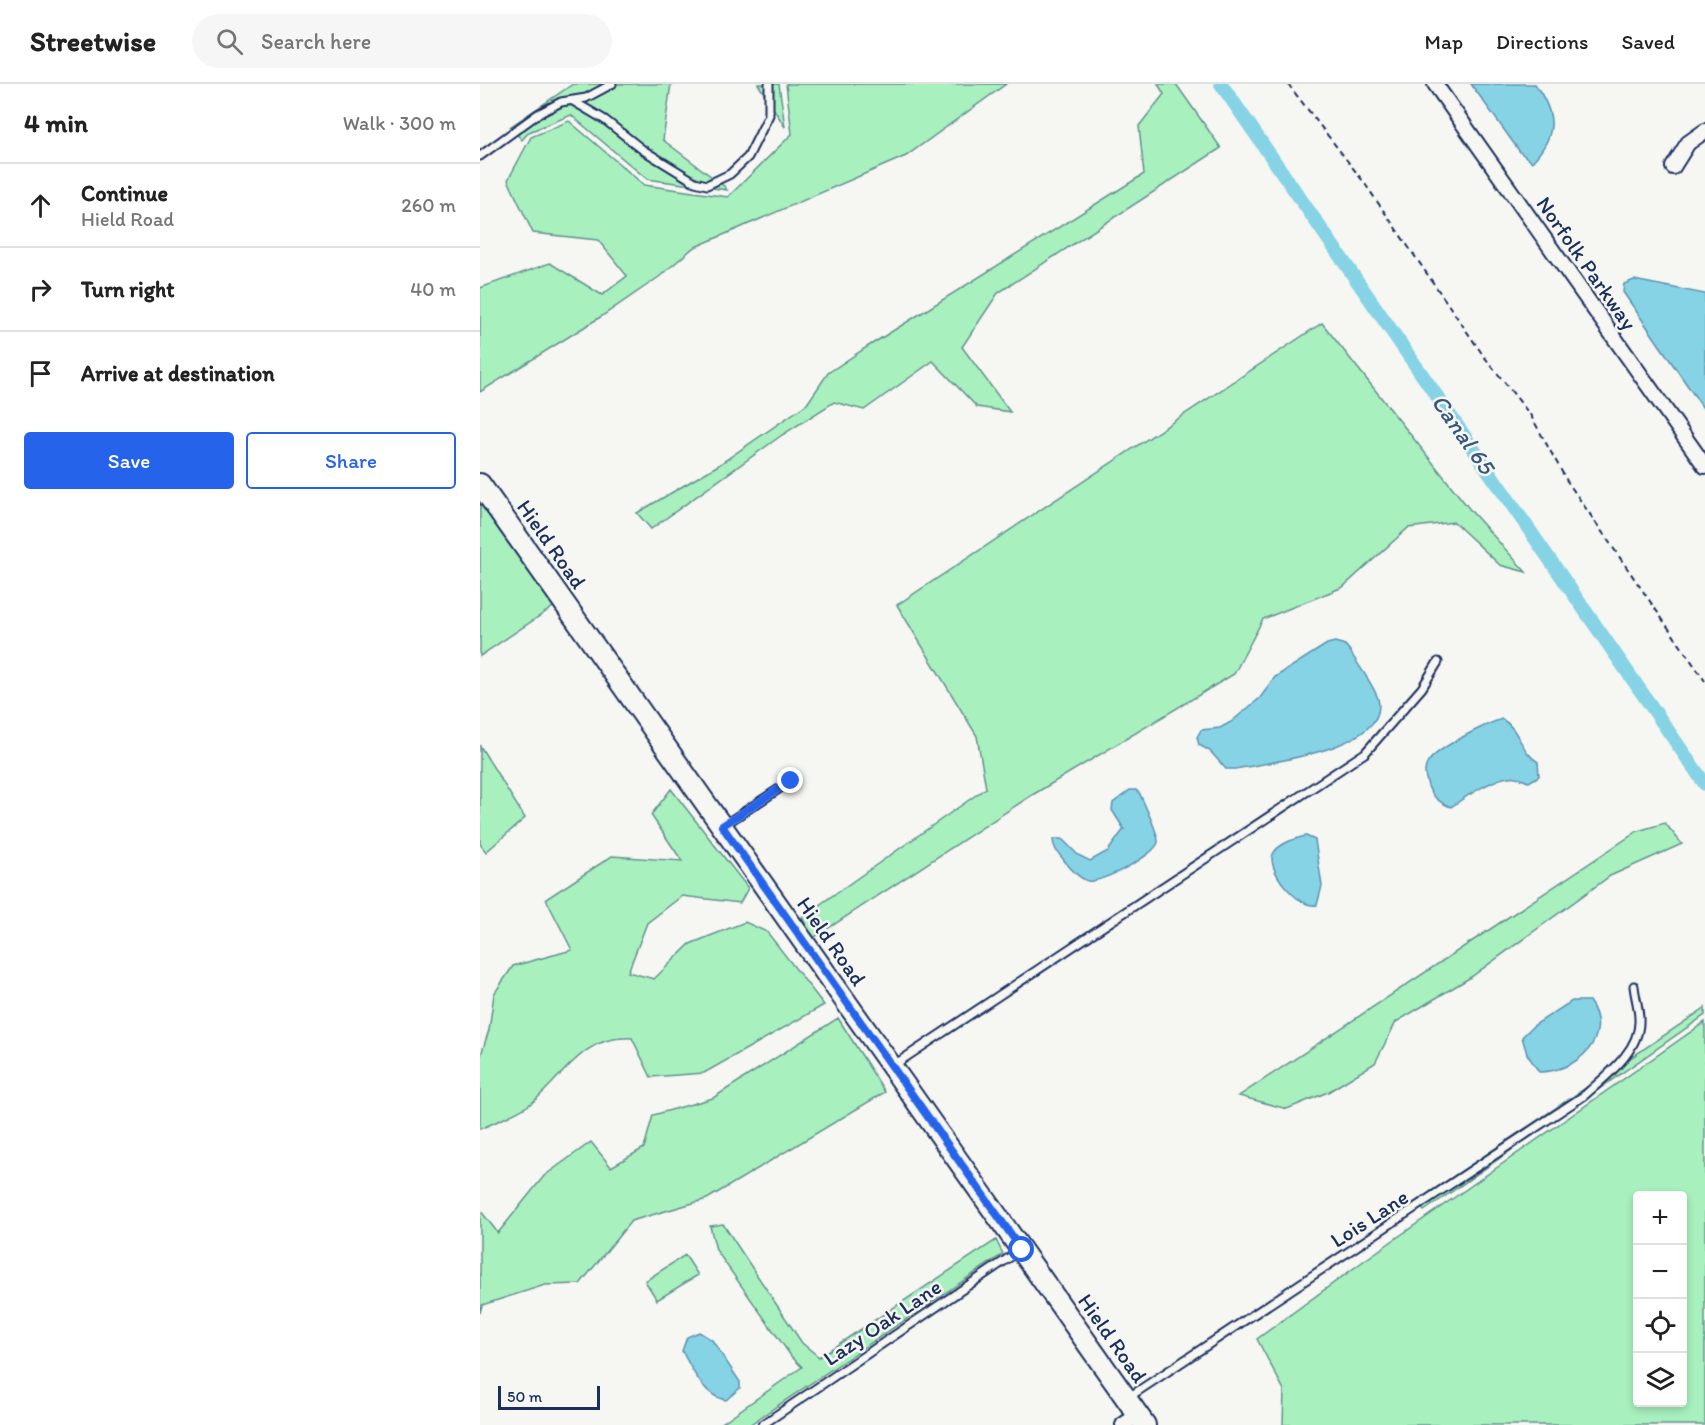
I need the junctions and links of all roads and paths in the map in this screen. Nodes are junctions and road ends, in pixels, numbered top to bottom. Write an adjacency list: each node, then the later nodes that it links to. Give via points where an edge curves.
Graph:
1 (612, 84): 5 (lane)
2 (770, 84): 5 (lane, via 769,115 748,157 730,174 707,185 695,182)
3 (1288, 84): 12 (path, via 1364,181 1477,346 1531,416 1567,481)
4 (1435, 84): 9 (street, Norfolk Parkway)
5 (573, 101): 7 (lane, via 561,102 538,114)
6 (1705, 131): 8 (street, via 1688,143)
7 (480, 156)
8 (1673, 167)
9 (1705, 466)
10 (480, 484): 14 (street, Hield Road)
11 (1438, 662): 16 (lane, via 1422,688 1365,753)
12 (1705, 681)
13 (791, 781): 14 (lane)
14 (722, 826): 16 (street, Hield Road)
15 (1634, 986): 18 (lane, Lois Lane, via 1640,1021 1635,1042 1585,1095)
16 (892, 1067): 17 (street, Hield Road)
17 (1022, 1250): 18 (street, Hield Road); 20 (lane, Lazy Oak Lane)
18 (1127, 1399): 19 (street, Hield Road)
19 (1136, 1422)
20 (762, 1425)

